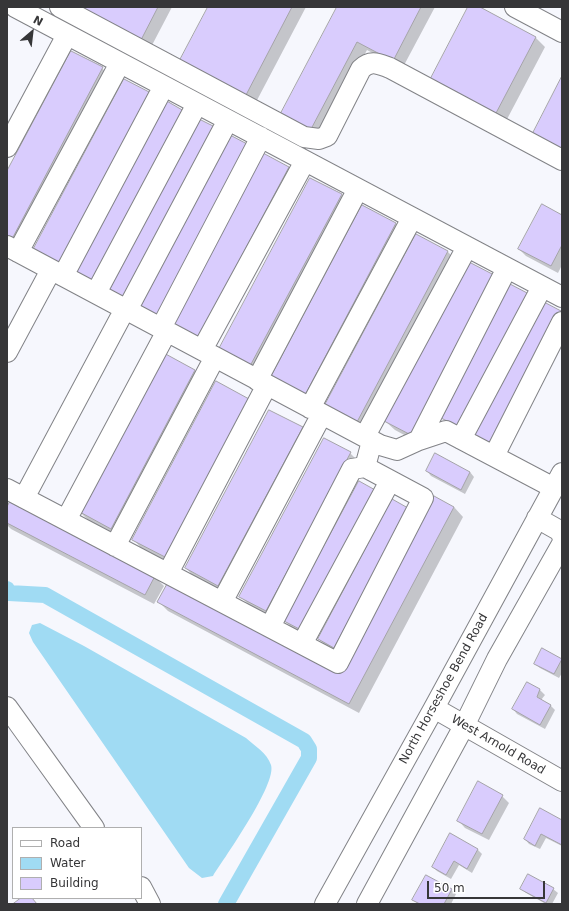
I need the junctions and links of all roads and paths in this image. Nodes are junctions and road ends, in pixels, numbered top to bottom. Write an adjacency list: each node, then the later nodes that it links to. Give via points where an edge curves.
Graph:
1 (15, 7): 5 (street)
2 (60, 7): 12 (street, via 304,137 319,139 327,136 361,69 366,64 374,62 390,68)
3 (515, 7): 4 (street)
4 (562, 32)
5 (67, 35): 6 (street); 11 (street)
6 (120, 63): 7 (street); 17 (street)
7 (164, 86): 8 (street); 19 (street)
8 (197, 104): 9 (street); 21 (street)
9 (228, 120): 10 (street); 23 (street)
10 (261, 138): 13 (street); 25 (street)
11 (7, 147)
12 (562, 160)
13 (306, 161): 14 (street); 27 (street)
14 (358, 189): 15 (street); 28 (street)
15 (412, 218): 16 (street); 29 (street)
16 (467, 247): 18 (street); 30 (street)
17 (12, 249): 19 (street)
18 (507, 268): 20 (street); 32 (street)
19 (57, 273): 21 (street); 26 (street)
20 (542, 286): 22 (street); 31 (street)
21 (96, 293): 23 (street)
22 (562, 297)
23 (126, 310): 25 (street); 38 (street)
24 (562, 322): 33 (street)
25 (164, 330): 27 (street); 40 (street)
26 (7, 352)
27 (208, 354): 28 (street); 42 (street)
28 (262, 382): 29 (street); 43 (street)
29 (316, 411): 30 (street); 44 (street)
30 (368, 439): 32 (street, via 396,450); 34 (street)
31 (461, 439): 32 (street, via 446,431); 33 (street)
32 (418, 440)
33 (494, 456): 35 (street)
34 (365, 467): 36 (street); 45 (street, via 352,469)
35 (558, 480): 39 (street, North Horseshoe Bend Road)
36 (390, 481): 46 (street); 46 (street, via 423,498 338,663)
37 (7, 489): 38 (street)
38 (24, 498): 40 (street)
39 (537, 518): 41 (street); 48 (street, North Horseshoe Bend Road)
40 (66, 520): 42 (street)
41 (561, 536): 49 (street)
42 (115, 546): 43 (street)
43 (168, 574): 44 (street)
44 (222, 602): 45 (street)
45 (270, 627): 46 (street)
46 (302, 644)
47 (7, 707): 51 (street)
48 (434, 708): 49 (street, West Arnold Road); 54 (street, North Horseshoe Bend Road)
49 (464, 726): 50 (street, West Arnold Road); 55 (street)
50 (562, 781)
51 (93, 827)
52 (142, 889): 53 (street)
53 (150, 904)
54 (325, 904)
55 (367, 904)

